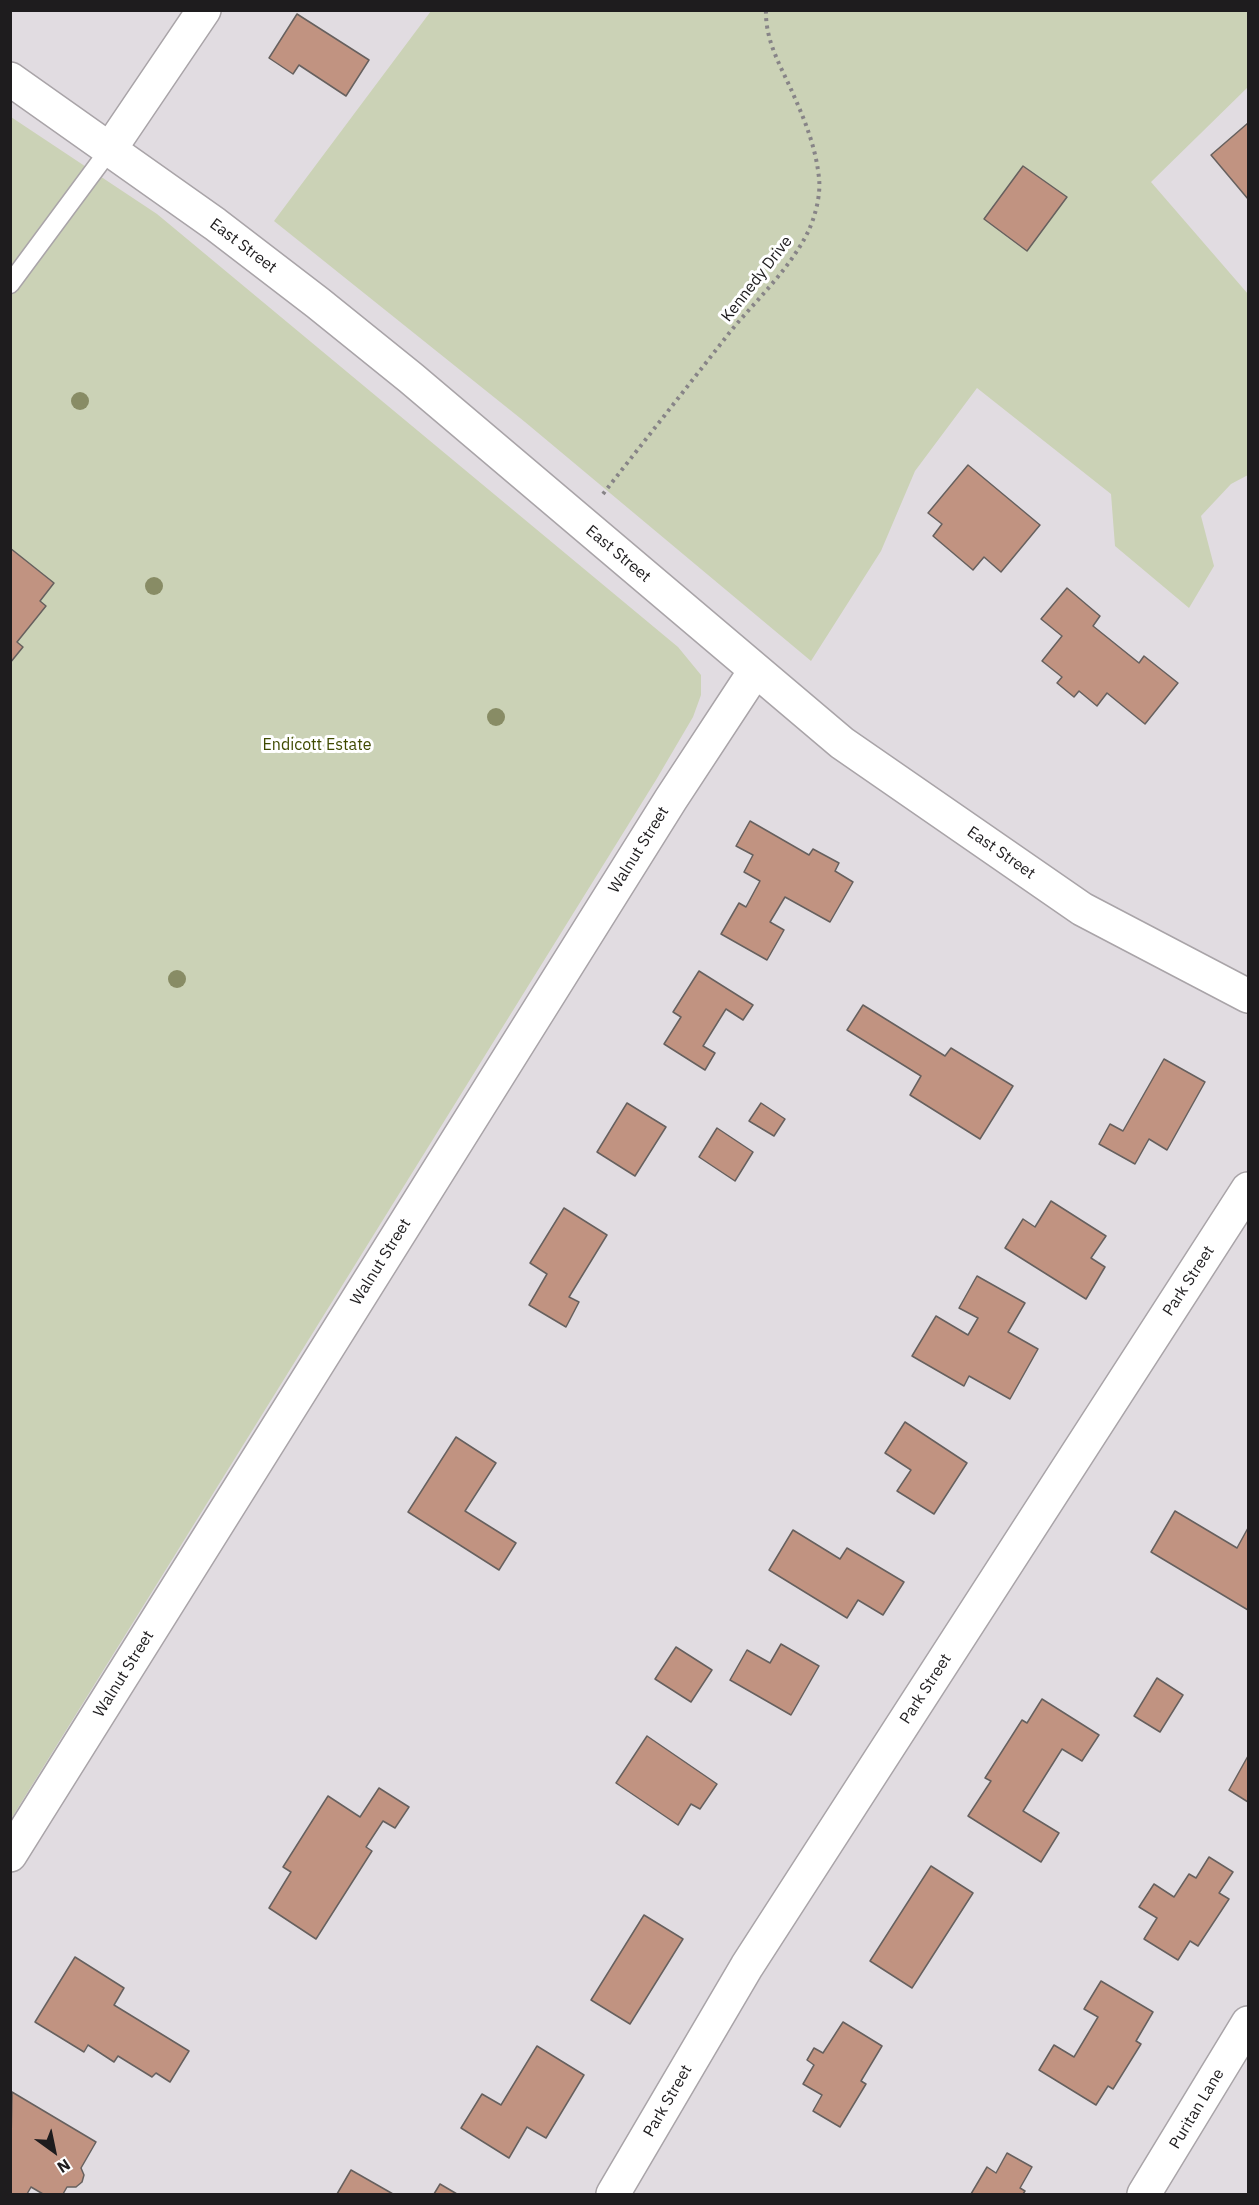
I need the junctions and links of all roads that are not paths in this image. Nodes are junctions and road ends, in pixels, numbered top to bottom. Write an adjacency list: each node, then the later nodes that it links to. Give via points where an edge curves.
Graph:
1 (204, 10): 3 (street)
2 (10, 79): 3 (street, East Street)
3 (110, 149): 4 (lane); 5 (street, East Street, via 318,303)
4 (10, 284)
5 (755, 671): 6 (street, East Street, via 842,743 1082,909); 8 (street, Walnut Street, via 664,809)
6 (1248, 996)
7 (1248, 1189): 10 (street, Park Street, via 747,1965)
8 (10, 1855)
9 (1248, 2023): 11 (street, Puritan Lane)
10 (612, 2194)
11 (1144, 2194)

